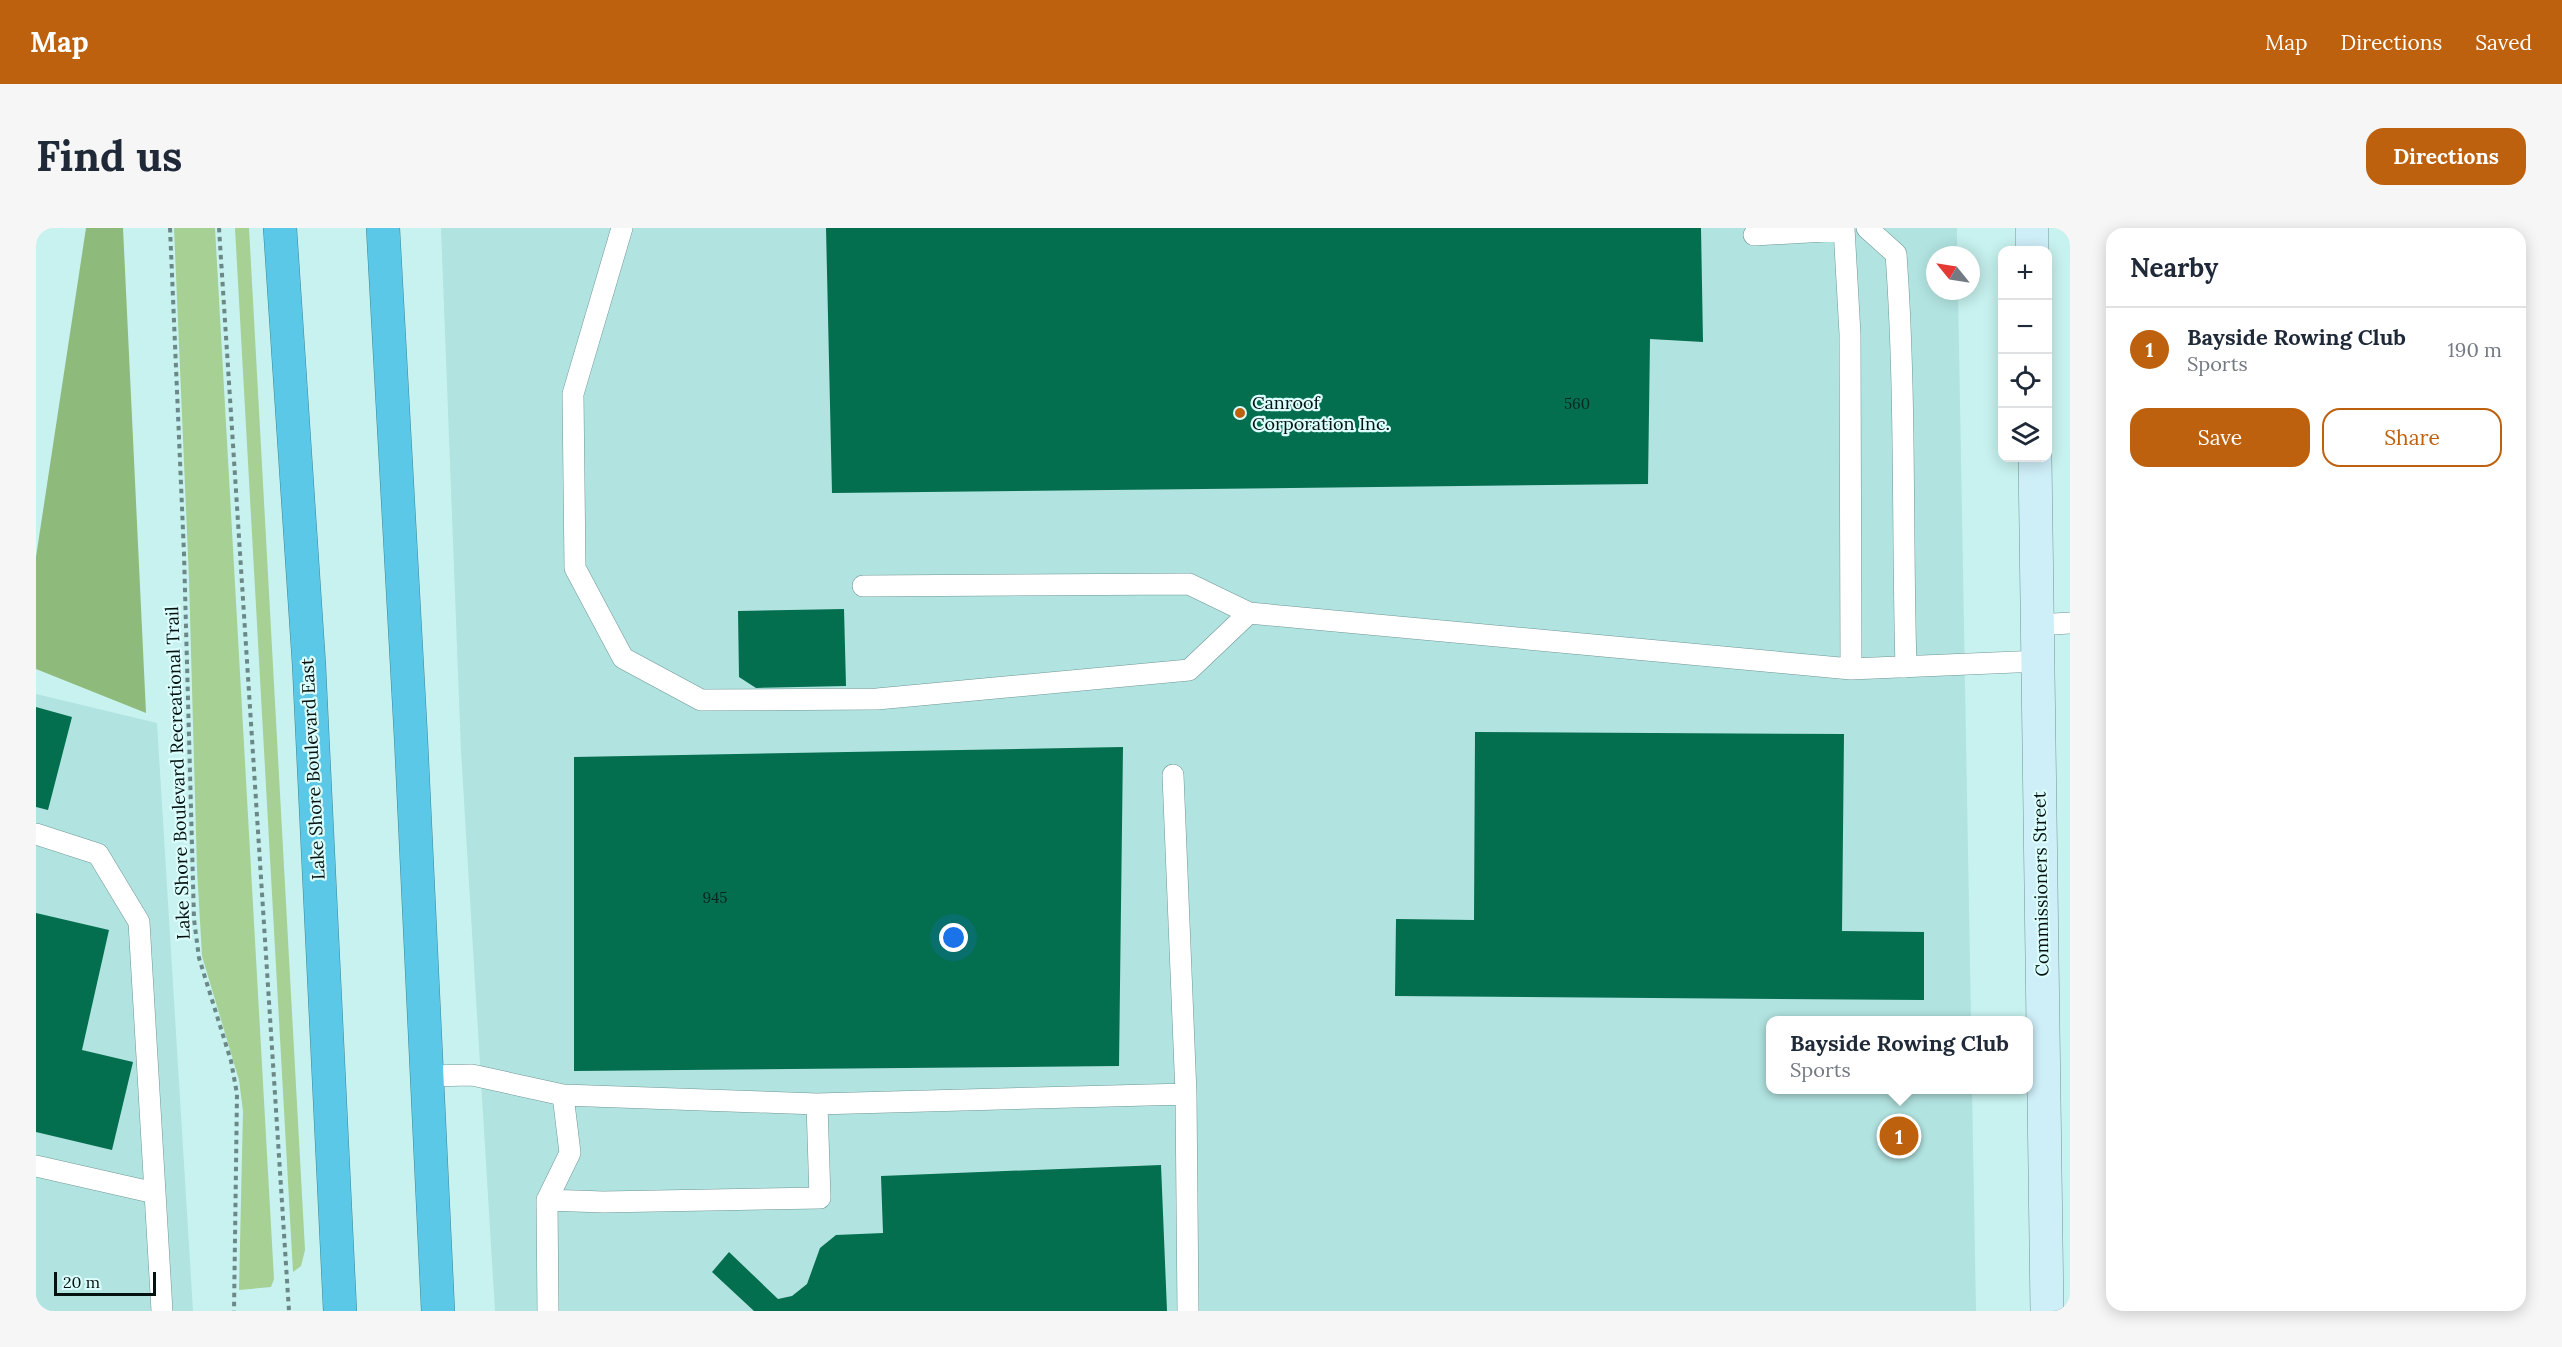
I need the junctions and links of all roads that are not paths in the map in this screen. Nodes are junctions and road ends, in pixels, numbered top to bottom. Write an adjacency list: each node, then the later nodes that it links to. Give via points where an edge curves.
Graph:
1 (280, 228): 27 (highway, Lake Shore Boulevard East, via 309,665)
2 (383, 228): 19 (highway)
3 (622, 228): 11 (lane, via 573,394 575,568 623,658 701,700 877,699 1189,670)
4 (1868, 228): 15 (lane, via 1896,254 1902,335)
5 (2032, 228): 8 (street)
6 (1844, 229): 7 (lane); 16 (lane, via 1850,334)
7 (1754, 235)
8 (2032, 246)
9 (2035, 462): 13 (street, Commissioners Street)
10 (863, 586): 11 (lane, via 1189,584)
11 (1249, 613): 16 (lane)
12 (2070, 623): 13 (lane)
13 (2037, 625): 14 (street, Commissioners Street)
14 (2038, 661): 15 (lane); 31 (street, Commissioners Street)
15 (1906, 668): 16 (lane)
16 (1851, 669)
17 (1173, 775): 20 (lane)
18 (36, 834): 24 (lane, via 98,854 138,922)
19 (427, 1076): 21 (lane, via 472,1075); 28 (highway)
20 (1186, 1094): 22 (lane); 30 (lane)
21 (563, 1095): 22 (lane); 25 (lane, via 570,1154)
22 (817, 1104): 25 (lane, via 820,1198)
23 (36, 1166): 24 (lane)
24 (155, 1193): 26 (lane)
25 (547, 1200): 29 (lane)
26 (162, 1311)
27 (340, 1311)
28 (438, 1311)
29 (548, 1311)
30 (1188, 1311)
31 (2047, 1311)

